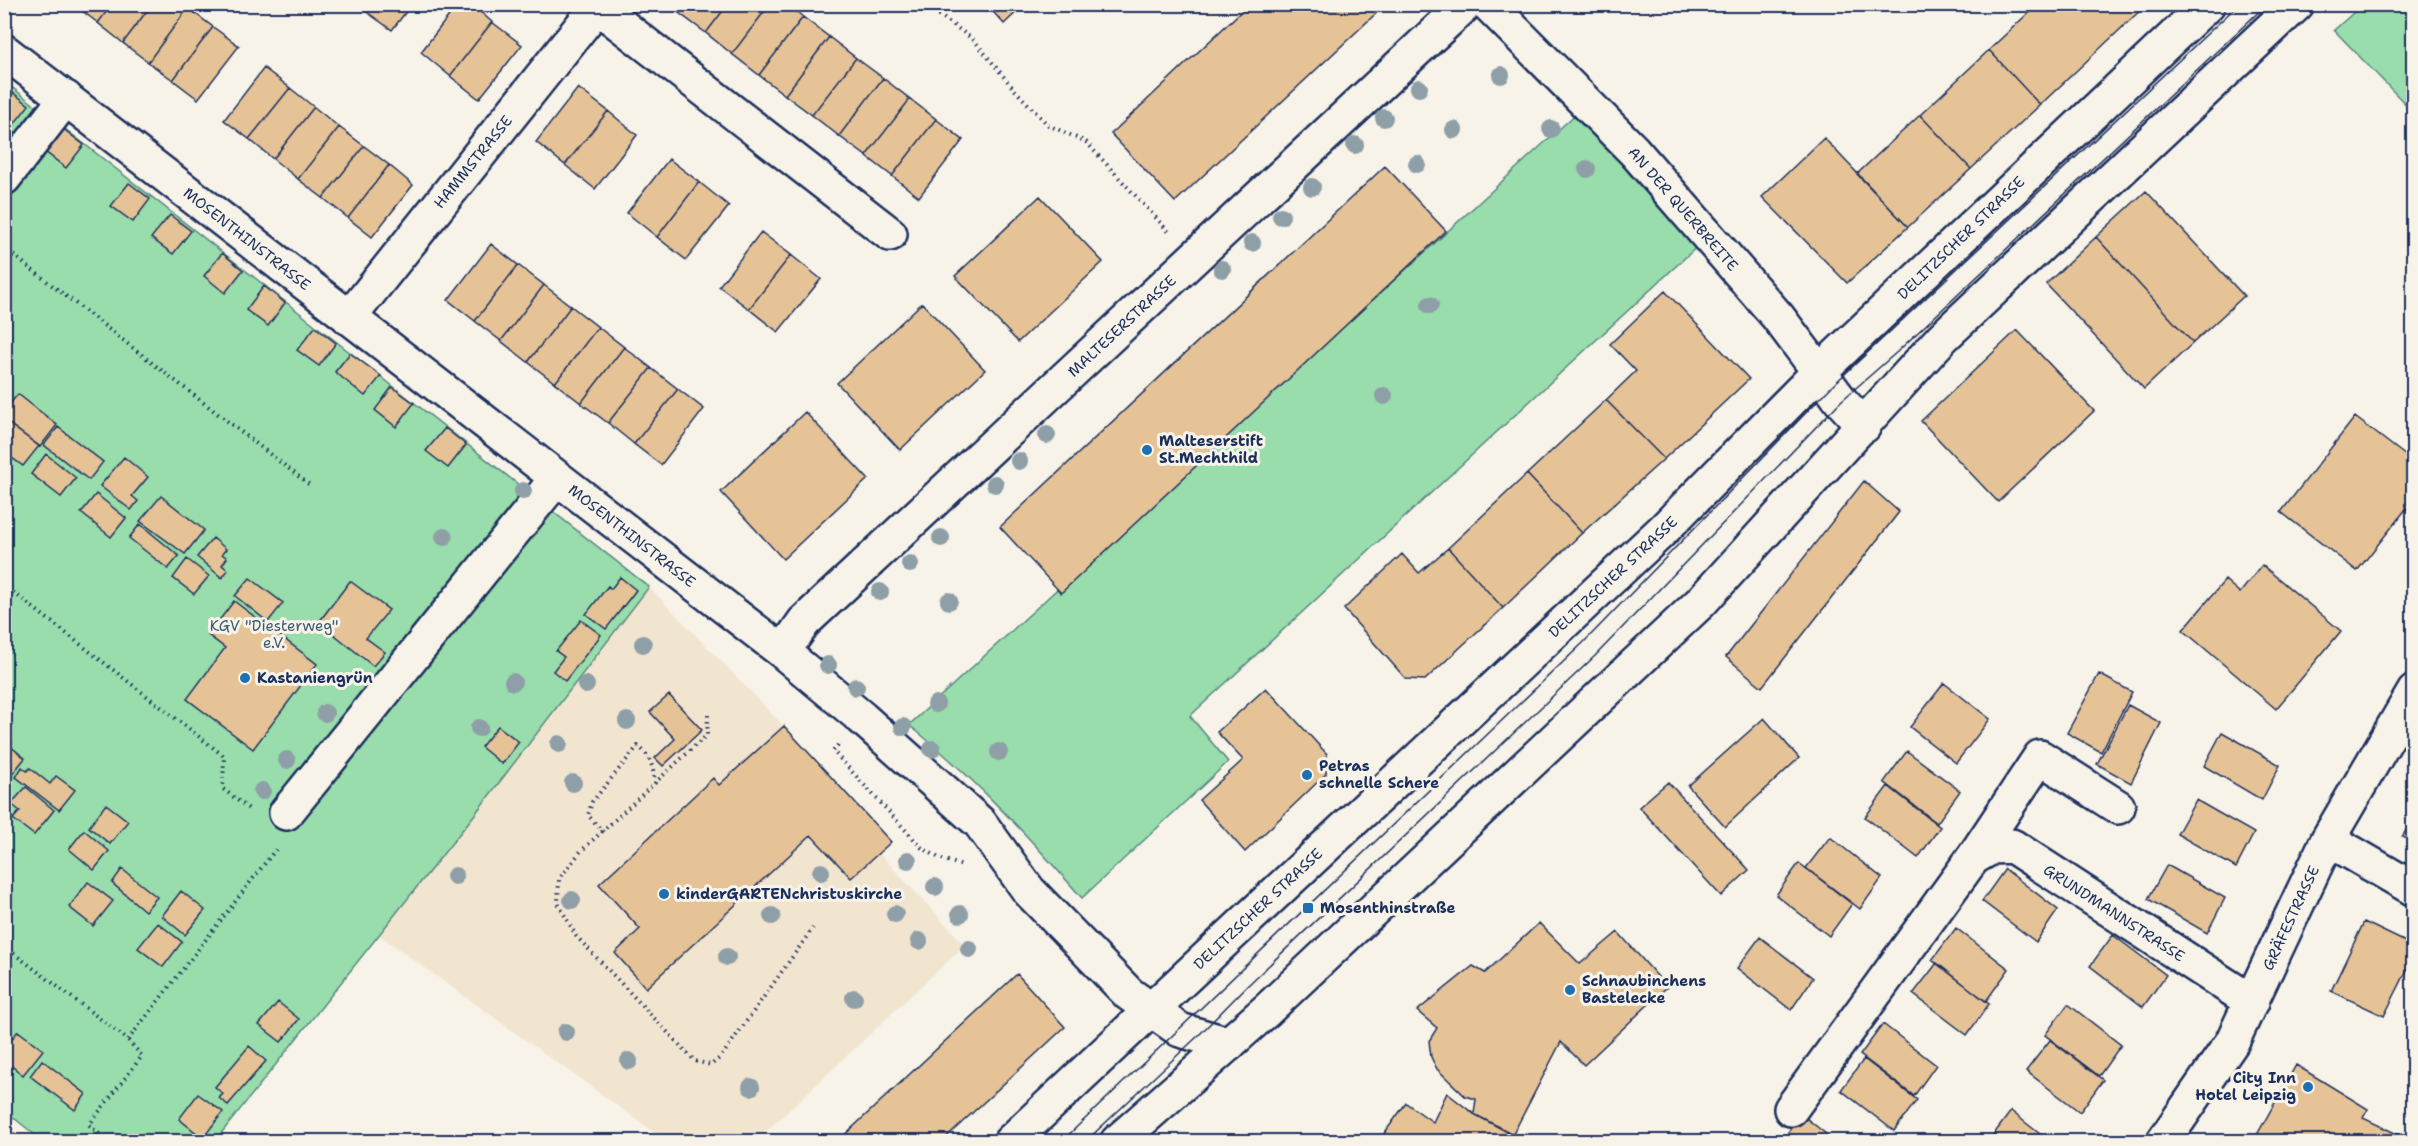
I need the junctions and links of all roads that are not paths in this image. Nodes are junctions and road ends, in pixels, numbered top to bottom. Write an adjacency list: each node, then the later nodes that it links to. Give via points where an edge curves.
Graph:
1 (1466, 4): 14 (street, MALTESERSTRASSE, via 804,622)
2 (1488, 4): 11 (street, AN DER QUERBREITE, via 1634,151 1778,317)
3 (2208, 4): 11 (street, DELITZSCHER STRASSE)
4 (2297, 4): 12 (street, via 1943,337)
5 (596, 6): 9 (street, HAMMSTRASSE); 10 (street, HAMMSTRASSE)
6 (4, 51): 7 (street, MOSENTHINSTRASSE)
7 (66, 98): 8 (street); 10 (street, MOSENTHINSTRASSE)
8 (4, 178)
9 (890, 234)
10 (349, 318): 13 (street, MOSENTHINSTRASSE)
11 (1819, 372): 12 (street, AN DER QUERBREITE); 22 (street, DELITZSCHER STRASSE, via 1664,529)
12 (1864, 426): 23 (street, via 1700,603)
13 (557, 478): 14 (street, MOSENTHINSTRASSE); 17 (street)
14 (783, 652): 22 (street, MOSENTHINSTRASSE, via 980,823 1029,891 1129,994)
15 (2414, 692): 18 (street, GRÄFESTRASSE)
16 (2118, 807): 19 (street, via 2040,758)
17 (286, 813)
18 (2328, 839): 20 (street); 21 (street, GRÄFESTRASSE)
19 (1973, 858): 21 (street, GRUNDMANNSTRASSE, via 1992,847 2012,846); 24 (street)
20 (2414, 889)
21 (2252, 1002): 27 (street, GRÄFESTRASSE, via 2226,1052)
22 (1151, 1010): 23 (street, MOSENTHINSTRASSE, via 1180,1030); 25 (street, DELITZSCHER STRASSE)
23 (1230, 1044): 26 (street)
24 (1791, 1109)
25 (1010, 1142)
26 (1117, 1142)
27 (2163, 1142)

